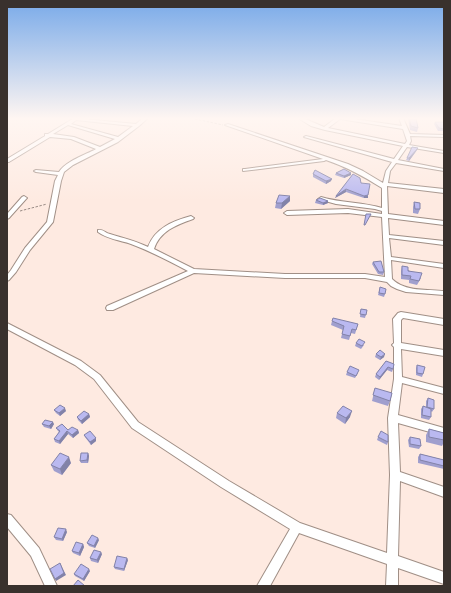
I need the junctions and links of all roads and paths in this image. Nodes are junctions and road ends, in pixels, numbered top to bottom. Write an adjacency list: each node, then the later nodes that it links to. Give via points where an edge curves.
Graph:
1 (32, 146): 11 (street)
2 (90, 146): 8 (street)
3 (107, 146): 8 (street)
4 (288, 146): 10 (street)
5 (338, 146): 12 (street)
6 (400, 146): 7 (street)
7 (406, 147): 9 (street); 12 (street)
8 (100, 150): 16 (street, via 71,164)
9 (444, 152)
10 (330, 160): 13 (street); 17 (street, via 361,172)
11 (7, 161)
12 (395, 161): 14 (street); 17 (street, via 388,171)
13 (245, 170)
14 (444, 170)
15 (36, 171): 16 (street)
16 (60, 174): 21 (street)
17 (385, 186): 18 (street); 22 (street)
18 (444, 191)
19 (24, 198): 24 (street)
20 (321, 199): 22 (street)
21 (56, 201): 24 (path); 35 (street, via 50,222 27,249)
22 (384, 210): 25 (street)
23 (287, 213): 25 (street, via 348,211)
24 (9, 215)
25 (385, 216): 27 (street); 29 (street)
26 (191, 218): 31 (street, via 159,232)
27 (444, 223)
28 (100, 231): 31 (street, via 104,235)
29 (386, 236): 30 (street); 32 (street)
30 (444, 243)
31 (150, 250): 34 (street)
32 (388, 258): 33 (street); 36 (street)
33 (444, 266)
34 (193, 271): 36 (street, via 265,276 365,276); 38 (street)
35 (7, 279)
36 (389, 280): 37 (street, via 397,287)
37 (444, 293)
38 (110, 308)
39 (444, 322): 41 (street, via 398,316)
40 (7, 326): 50 (street, via 78,363 97,377 135,425 225,484)
41 (396, 345): 42 (street); 43 (street)
42 (444, 353)
43 (398, 379): 44 (street); 45 (street)
44 (444, 391)
45 (394, 418): 46 (street); 47 (street)
46 (444, 432)
47 (395, 474): 48 (street); 51 (street)
48 (444, 492)
49 (7, 519): 53 (street, via 35,552)
50 (297, 526): 51 (street); 54 (street)
51 (393, 561): 52 (street); 55 (street)
52 (444, 578)
53 (51, 586)
54 (263, 586)
55 (392, 586)

